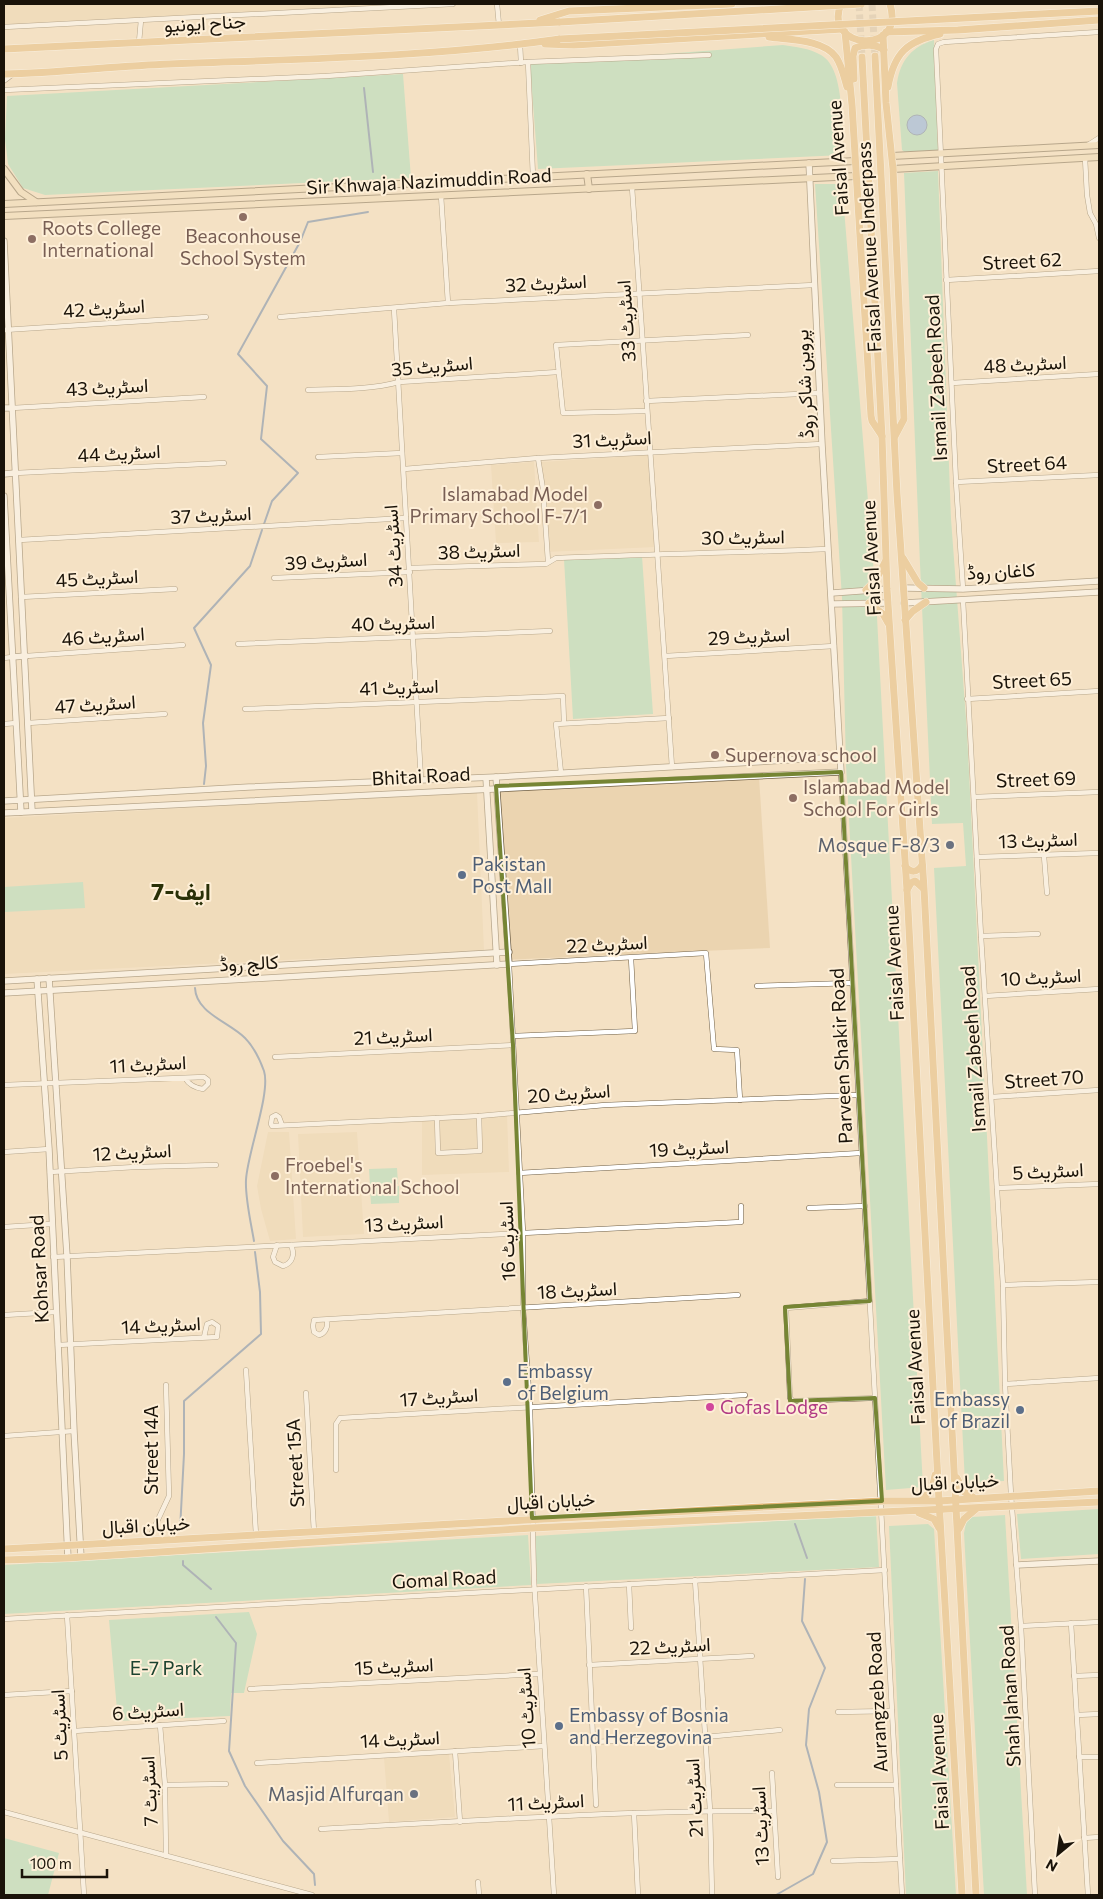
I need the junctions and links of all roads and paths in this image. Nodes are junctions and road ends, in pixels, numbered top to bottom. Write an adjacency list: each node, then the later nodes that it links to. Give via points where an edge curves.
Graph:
1 (452, 4): 8 (street)
2 (497, 4): 11 (street)
3 (732, 4): 10 (main road, via 569,11)
4 (841, 4): 14 (main road, via 838,15)
5 (861, 4): 10 (main road, bridge)
6 (890, 4): 16 (main road, via 892,18)
7 (1099, 11): 19 (main road, bridge, via 560,39)
8 (141, 20): 12 (street); 18 (street)
9 (1099, 21): 13 (main road)
10 (528, 24): 11 (main road, جناح ایونیو)
11 (499, 25): 18 (main road, جناح ایونیو)
12 (4, 27)
13 (958, 30): 16 (main road); 31 (main road, via 922,39 905,48 893,66)
14 (844, 31): 16 (main road, via 852,38 868,42); 17 (main road); 32 (main road, Faisal Avenue)
15 (1099, 32): 37 (street, Ismail Zabeeh Road, via 938,44)
16 (884, 34): 21 (main road, Faisal Avenue)
17 (756, 36): 19 (main road, via 574,45); 32 (main road, via 814,44 828,50 837,58)
18 (139, 42): 20 (main road, جناح ایونیو)
19 (522, 44): 26 (street); 28 (main road, جناح ایونیو)
20 (4, 49)
21 (884, 50): 31 (main road, Faisal Avenue); 32 (main road, via 872,45 858,46 854,51)
22 (709, 55): 25 (street)
23 (875, 56): 84 (main road, Faisal Avenue Underpass)
24 (862, 57): 83 (main road, Faisal Avenue Underpass)
25 (528, 62): 26 (street); 49 (street)
26 (521, 63): 30 (street, via 326,76)
27 (4, 74): 28 (main road, جناح ایونیو)
28 (12, 74): 29 (street)
29 (4, 80)
30 (4, 90)
31 (886, 103): 38 (main road, Faisal Avenue)
32 (852, 104): 41 (main road, Faisal Avenue)
33 (1099, 138): 34 (street)
34 (1087, 145): 35 (main road); 36 (main road)
35 (1099, 145)
36 (957, 152): 37 (main road); 43 (main road)
37 (941, 153): 38 (main road); 44 (street, Ismail Zabeeh Road)
38 (892, 156): 46 (main road, Faisal Avenue)
39 (1099, 157): 40 (main road)
40 (1085, 158): 43 (main road); 58 (street, via 1087,196)
41 (855, 161): 42 (main road, Sir Khwaja Nazimuddin Road); 48 (main road, Faisal Avenue)
42 (809, 163): 47 (main road, Sir Khwaja Nazimuddin Road); 50 (street, پروین شاکر روڈ)
43 (960, 165): 44 (main road)
44 (942, 166): 46 (main road); 62 (street, Ismail Zabeeh Road)
45 (4, 169): 54 (main road, via 21,192)
46 (893, 169): 84 (main road, Faisal Avenue, via 904,419)
47 (587, 174): 49 (main road, Sir Khwaja Nazimuddin Road); 52 (main road)
48 (856, 176): 50 (main road, Sir Khwaja Nazimuddin Road); 83 (main road, Faisal Avenue, via 871,416)
49 (533, 177): 54 (main road, Sir Khwaja Nazimuddin Road)
50 (809, 178): 51 (main road, Sir Khwaja Nazimuddin Road); 63 (street, پروین شاکر روڈ)
51 (632, 187): 52 (main road, Sir Khwaja Nazimuddin Road); 64 (street, اسٹریٹ 33)
52 (589, 189): 53 (main road, Sir Khwaja Nazimuddin Road)
53 (441, 195): 56 (main road, Sir Khwaja Nazimuddin Road); 65 (street)
54 (37, 202): 55 (main road, Sir Khwaja Nazimuddin Road)
55 (4, 204)
56 (4, 216)
57 (1099, 216): 58 (street)
58 (1093, 218): 59 (street)
59 (1099, 238)
60 (4, 241): 69 (street)
61 (1099, 271): 62 (street, Street 62)
62 (946, 280): 75 (street, Ismail Zabeeh Road)
63 (814, 285): 64 (street, اسٹریٹ 32); 77 (street, پروین شاکر روڈ)
64 (638, 293): 65 (street, اسٹریٹ 32); 71 (street, اسٹریٹ 33)
65 (448, 303): 66 (street, اسٹریٹ 32)
66 (394, 309): 68 (street, اسٹریٹ 32); 74 (street, اسٹریٹ 34)
67 (206, 317): 69 (street, اسٹریٹ 42)
68 (280, 318)
69 (6, 330): 81 (street)
70 (748, 335): 71 (street)
71 (643, 340): 72 (street, via 556,344); 79 (street, اسٹریٹ 33)
72 (558, 372): 74 (street, اسٹریٹ 35); 82 (street, via 563,413)
73 (1099, 374): 75 (street, اسٹریٹ 48)
74 (399, 382): 76 (street, اسٹریٹ 35, via 380,387); 87 (street, اسٹریٹ 34)
75 (952, 383): 95 (street, Ismail Zabeeh Road)
76 (308, 390)
77 (820, 393): 79 (street); 85 (street, پروین شاکر روڈ)
78 (204, 397): 81 (street, اسٹریٹ 43)
79 (646, 402): 82 (street, اسٹریٹ 33)
80 (4, 408): 81 (street)
81 (12, 408): 92 (street)
82 (646, 411): 86 (street, اسٹریٹ 33)
83 (882, 436): 97 (main road, Faisal Avenue)
84 (895, 436): 96 (main road, Faisal Avenue)
85 (822, 444): 86 (street, اسٹریٹ 31); 102 (street, پروین شاکر روڈ)
86 (649, 452): 89 (street, اسٹریٹ 31); 103 (street, اسٹریٹ 33)
87 (402, 453): 88 (street); 91 (street, اسٹریٹ 34)
88 (318, 457)
89 (538, 458): 91 (street, اسٹریٹ 31); 106 (street)
90 (224, 462): 92 (street, اسٹریٹ 44)
91 (404, 469): 99 (street, اسٹریٹ 34)
92 (15, 473): 93 (street); 101 (street)
93 (4, 474)
94 (1099, 475): 95 (street, Street 64)
95 (956, 482): 114 (street, Ismail Zabeeh Road)
96 (897, 494): 97 (main road); 104 (main road, Faisal Avenue)
97 (884, 495): 105 (main road, Faisal Avenue)
98 (4, 496): 100 (street)
99 (406, 518): 101 (street, اسٹریٹ 37); 107 (street, اسٹریٹ 34)
100 (6, 540): 101 (street); 119 (street)
101 (18, 540): 118 (street)
102 (828, 549): 103 (street, اسٹریٹ 30); 117 (street, پروین شاکر روڈ)
103 (658, 553): 106 (street, اسٹریٹ 30); 134 (street, اسٹریٹ 33)
104 (902, 556): 110 (main road, Faisal Avenue); 111 (main road)
105 (886, 558): 113 (main road, Faisal Avenue); 115 (main road, via 879,576)
106 (548, 561): 107 (street, اسٹریٹ 38, via 546,564)
107 (410, 570): 108 (street, اسٹریٹ 39); 129 (street, اسٹریٹ 34)
108 (274, 578)
109 (1099, 581): 114 (street, کاغان روڈ)
110 (904, 588): 111 (street, کاغان روڈ); 124 (main road, Faisal Avenue)
111 (924, 588): 114 (street, کاغان روڈ)
112 (175, 589): 118 (street, اسٹریٹ 45)
113 (887, 589): 115 (street); 123 (main road, Faisal Avenue)
114 (964, 589)
115 (866, 590): 117 (street)
116 (1099, 592): 120 (street, کاغان روڈ)
117 (832, 593): 125 (street, پروین شاکر روڈ)
118 (22, 597): 119 (street); 133 (street)
119 (7, 599): 135 (street)
120 (963, 600): 121 (street, کاغان روڈ); 138 (street, Ismail Zabeeh Road)
121 (926, 602): 124 (street, کاغان روڈ); 126 (main road)
122 (869, 603): 123 (street); 125 (street); 127 (main road, via 883,614)
123 (888, 603): 127 (main road, Faisal Avenue)
124 (904, 603): 126 (main road, Faisal Avenue)
125 (832, 604): 132 (street, Parveen Shakir Road)
126 (905, 620): 170 (main road, Faisal Avenue)
127 (890, 628): 171 (main road, Faisal Avenue)
128 (550, 631): 129 (street, اسٹریٹ 40)
129 (414, 637): 130 (street, اسٹریٹ 40); 139 (street, اسٹریٹ 34)
130 (238, 644)
131 (183, 645): 133 (street, اسٹریٹ 46)
132 (834, 646): 134 (street, اسٹریٹ 29); 147 (street, Parveen Shakir Road)
133 (26, 656): 135 (street); 144 (street)
134 (665, 656): 142 (street, اسٹریٹ 33)
135 (12, 657): 136 (street); 143 (street)
136 (4, 658)
137 (1099, 691): 138 (street, Street 65)
138 (968, 699): 159 (street, Ismail Zabeeh Road)
139 (416, 701): 140 (street, اسٹریٹ 41); 145 (street, اسٹریٹ 41, via 563,696); 153 (street, اسٹریٹ 34)
140 (245, 709)
141 (165, 714): 144 (street, اسٹریٹ 47)
142 (669, 718): 145 (street); 148 (street, اسٹریٹ 33)
143 (16, 723): 144 (street); 146 (street); 161 (street)
144 (28, 723): 160 (street)
145 (564, 723): 150 (street, via 556,724)
146 (4, 724)
147 (840, 757): 148 (street, Bhitai Road); 149 (street, Parveen Shakir Road)
148 (672, 767): 150 (street, Bhitai Road)
149 (841, 772): 154 (street, Bhitai Road); 185 (street, Parveen Shakir Road)
150 (561, 773): 151 (street, Bhitai Road)
151 (496, 777): 152 (street, Bhitai Road); 154 (street)
152 (486, 778): 153 (street, Bhitai Road); 156 (street)
153 (421, 780): 155 (street, Bhitai Road); 157 (street)
154 (496, 786): 156 (street, Bhitai Road); 177 (street)
155 (249, 787): 160 (street, Bhitai Road); 162 (street)
156 (487, 787): 157 (street, Bhitai Road); 178 (street)
157 (421, 792): 162 (street, Bhitai Road)
158 (1099, 792): 159 (street, Street 69)
159 (974, 796): 169 (street, Ismail Zabeeh Road)
160 (32, 799): 161 (street, Bhitai Road); 164 (street)
161 (20, 800): 163 (street, Bhitai Road); 165 (street)
162 (250, 800): 164 (street, Bhitai Road)
163 (4, 801)
164 (32, 811): 165 (street, Bhitai Road)
165 (21, 812): 166 (street, Bhitai Road)
166 (4, 813)
167 (1099, 853): 168 (street, اسٹریٹ 13)
168 (1044, 856): 169 (street, اسٹریٹ 13); 174 (street)
169 (977, 857): 176 (street, Ismail Zabeeh Road)
170 (922, 864): 171 (main road, via 914,872); 172 (main road, Faisal Avenue)
171 (905, 866): 173 (main road, Faisal Avenue)
172 (924, 888): 173 (main road, via 915,881); 249 (main road, Faisal Avenue)
173 (907, 890): 248 (main road, Faisal Avenue)
174 (1047, 893)
175 (1038, 934): 176 (street)
176 (981, 936): 191 (street, Ismail Zabeeh Road)
177 (509, 952): 178 (street, کالج روڈ); 180 (street)
178 (496, 953): 181 (street); 182 (street, کالج روڈ)
179 (632, 958): 180 (street, اسٹریٹ 22); 192 (street, via 635,1031); 202 (street, اسٹریٹ 22, via 706,954 714,1050 736,1049 738,1052)
180 (509, 964): 181 (street, کالج روڈ); 192 (street, اسٹریٹ 16)
181 (497, 965): 187 (street, کالج روڈ)
182 (49, 978): 183 (street, کالج روڈ); 187 (street, Kohsar Road)
183 (38, 979): 184 (street, کالج روڈ); 189 (street, Kohsar Road)
184 (4, 981)
185 (852, 983): 186 (street); 200 (street, Parveen Shakir Road)
186 (757, 986)
187 (50, 989): 189 (street, کالج روڈ); 197 (street, Kohsar Road)
188 (1099, 989): 191 (street, اسٹریٹ 10)
189 (38, 990): 190 (street, کالج روڈ); 196 (street, Kohsar Road)
190 (4, 993)
191 (985, 996): 201 (street, Ismail Zabeeh Road)
192 (513, 1036): 193 (street, اسٹریٹ 16)
193 (513, 1045): 194 (street, اسٹریٹ 21); 203 (street, اسٹریٹ 16)
194 (275, 1057)
195 (185, 1078): 197 (street, اسٹریٹ 11, via 198,1088 203,1089 208,1084 204,1076)
196 (43, 1083): 197 (street); 198 (street); 207 (street, Kohsar Road)
197 (56, 1083): 211 (street, Kohsar Road)
198 (4, 1084)
199 (1099, 1090): 201 (street, Street 70)
200 (858, 1094): 202 (street, اسٹریٹ 20); 209 (street, Parveen Shakir Road)
201 (991, 1097): 215 (street, Ismail Zabeeh Road)
202 (740, 1100): 203 (street, اسٹریٹ 20, via 605,1105)
203 (515, 1113): 204 (street, اسٹریٹ 20); 213 (street, اسٹریٹ 16)
204 (479, 1116): 205 (street, اسٹریٹ 20); 205 (street, via 480,1151 438,1153)
205 (437, 1118): 206 (street, اسٹریٹ 20)
206 (282, 1125)
207 (49, 1149): 208 (street); 212 (street, Kohsar Road)
208 (4, 1152)
209 (861, 1153): 213 (street, اسٹریٹ 19); 217 (street, Parveen Shakir Road)
210 (216, 1165): 211 (street, اسٹریٹ 12)
211 (62, 1171): 212 (street, اسٹریٹ 12); 225 (street, Kohsar Road)
212 (50, 1172): 219 (street, Kohsar Road)
213 (519, 1173): 221 (street, اسٹریٹ 16)
214 (1099, 1184): 215 (street, اسٹریٹ 5)
215 (997, 1188): 227 (street, Ismail Zabeeh Road)
216 (741, 1206): 221 (street, اسٹریٹ 13, via 741,1222)
217 (865, 1206): 218 (street); 229 (street, Parveen Shakir Road)
218 (809, 1208)
219 (51, 1224): 220 (street); 224 (street, Kohsar Road)
220 (4, 1227)
221 (522, 1232): 222 (street, اسٹریٹ 13); 230 (street, اسٹریٹ 16)
222 (291, 1244): 223 (street, اسٹریٹ 13); 223 (street, via 293,1258 283,1266 273,1258)
223 (277, 1245): 225 (street, اسٹریٹ 13)
224 (53, 1256): 225 (street, اسٹریٹ 13); 231 (street, Kohsar Road)
225 (67, 1256): 236 (street, Kohsar Road)
226 (1099, 1282): 227 (street)
227 (1004, 1285): 239 (street, Ismail Zabeeh Road)
228 (738, 1295): 230 (street, اسٹریٹ 18)
229 (870, 1302): 243 (street, Parveen Shakir Road); 243 (street, via 786,1308 791,1400)
230 (523, 1308): 233 (street, اسٹریٹ 18); 244 (street, اسٹریٹ 16)
231 (56, 1312): 232 (street); 235 (street, Kohsar Road)
232 (4, 1315)
233 (327, 1320)
234 (204, 1337): 236 (street, اسٹریٹ 14, via 208,1324 212,1322 218,1326 217,1337)
235 (58, 1345): 236 (street); 246 (street, Kohsar Road)
236 (70, 1345): 245 (street, Kohsar Road)
237 (246, 1370): 268 (street)
238 (1099, 1378): 239 (street)
239 (1005, 1384): 252 (street, Ismail Zabeeh Road)
240 (166, 1385): 270 (street, Street 14A, via 169,1496)
241 (306, 1393): 266 (street, Street 15A)
242 (744, 1395): 244 (street, اسٹریٹ 17)
243 (875, 1398): 258 (street, Parveen Shakir Road)
244 (530, 1406): 250 (street, اسٹریٹ 17, via 340,1418 336,1424); 264 (street, اسٹریٹ 16)
245 (74, 1431): 246 (street); 271 (street, Kohsar Road)
246 (61, 1433): 247 (street); 272 (street, Kohsar Road)
247 (4, 1436)
248 (937, 1465): 255 (main road, via 931,1491 921,1499); 256 (main road, Faisal Avenue)
249 (954, 1466): 253 (main road, via 960,1489); 254 (main road, Faisal Avenue)
250 (336, 1470)
251 (1099, 1491): 252 (main road, خیابان اقبال)
252 (1011, 1496): 253 (main road, خیابان اقبال); 259 (street, Shah Jahan Road)
253 (978, 1498): 254 (main road, خیابان اقبال)
254 (955, 1500): 256 (main road, خیابان اقبال); 261 (main road, Faisal Avenue)
255 (910, 1501): 256 (main road, خیابان اقبال); 258 (main road, خیابان اقبال)
256 (939, 1501): 263 (main road, Faisal Avenue)
257 (1099, 1502): 259 (main road, خیابان اقبال)
258 (882, 1506): 262 (main road, خیابان اقبال); 264 (main road, خیابان اقبال); 265 (main road, خیابان اقبال); 279 (street, Aurangzeb Road)
259 (1012, 1507): 260 (main road, خیابان اقبال); 278 (street, Shah Jahan Road)
260 (976, 1509): 261 (main road, خیابان اقبال); 267 (main road, via 964,1519)
261 (956, 1510): 263 (main road, خیابان اقبال); 267 (main road, Faisal Avenue)
262 (910, 1511): 263 (main road, خیابان اقبال); 269 (main road, via 934,1519)
263 (940, 1511): 269 (main road, Faisal Avenue)
264 (532, 1518): 265 (street, اسٹریٹ 10); 266 (main road, خیابان اقبال)
265 (532, 1528): 274 (main road, خیابان اقبال); 283 (street, اسٹریٹ 10)
266 (314, 1532): 268 (main road, خیابان اقبال)
267 (958, 1533): 343 (main road, Faisal Avenue)
268 (256, 1535): 270 (main road, خیابان اقبال)
269 (941, 1536): 342 (main road, Faisal Avenue)
270 (147, 1542): 271 (main road, خیابان اقبال)
271 (81, 1544): 272 (main road, خیابان اقبال); 274 (street, Kohsar Road)
272 (68, 1545): 273 (main road, خیابان اقبال); 275 (street, Kohsar Road)
273 (4, 1549)
274 (82, 1557): 275 (main road, خیابان اقبال)
275 (68, 1558): 276 (main road, خیابان اقبال)
276 (4, 1560)
277 (1099, 1561): 278 (street)
278 (1017, 1565): 288 (street, Shah Jahan Road)
279 (885, 1570): 280 (street, Gomal Road); 299 (street, Aurangzeb Road)
280 (695, 1580): 281 (street, Gomal Road); 291 (street, اسٹریٹ 21)
281 (629, 1584): 282 (street, Gomal Road); 289 (street)
282 (586, 1586): 283 (street, Gomal Road); 292 (street)
283 (535, 1589): 284 (street, Gomal Road); 293 (street, اسٹریٹ 10)
284 (67, 1615): 285 (street, Gomal Road); 297 (street, اسٹریٹ 5)
285 (4, 1619)
286 (1099, 1622): 287 (street)
287 (1071, 1623): 288 (street); 295 (street)
288 (1022, 1626): 344 (street, Shah Jahan Road)
289 (631, 1628)
290 (752, 1656): 291 (street, اسٹریٹ 22)
291 (701, 1660): 292 (street, اسٹریٹ 22); 307 (street, اسٹریٹ 21)
292 (589, 1665): 308 (street)
293 (539, 1674): 296 (street, اسٹریٹ 15); 309 (street, اسٹریٹ 10)
294 (1099, 1675): 295 (street)
295 (1074, 1676): 302 (street)
296 (250, 1689)
297 (72, 1690): 298 (street); 305 (street, اسٹریٹ 5)
298 (4, 1695)
299 (892, 1711): 300 (street); 316 (street, Aurangzeb Road)
300 (838, 1712)
301 (1099, 1714): 302 (street)
302 (1077, 1715): 311 (street)
303 (224, 1721): 304 (street, اسٹریٹ 6)
304 (160, 1725): 305 (street, اسٹریٹ 6); 317 (street, اسٹریٹ 7)
305 (74, 1730): 327 (street, اسٹریٹ 5)
306 (780, 1730): 307 (street)
307 (706, 1736): 308 (street); 320 (street, اسٹریٹ 21)
308 (593, 1742): 319 (street)
309 (544, 1746): 310 (street, اسٹریٹ 14); 324 (street, اسٹریٹ 10)
310 (455, 1751): 313 (street, اسٹریٹ 14); 325 (street)
311 (1079, 1757): 312 (street); 329 (street)
312 (1099, 1757)
313 (257, 1763)
314 (772, 1773): 321 (street, اسٹریٹ 13)
315 (226, 1784): 317 (street)
316 (896, 1784): 318 (street); 331 (street, Aurangzeb Road)
317 (165, 1785): 330 (street, اسٹریٹ 7)
318 (837, 1786)
319 (596, 1805)
320 (710, 1810): 321 (street, اسٹریٹ 11); 323 (street, اسٹریٹ 11); 340 (street, اسٹریٹ 21)
321 (774, 1811): 333 (street, اسٹریٹ 13)
322 (4, 1812): 327 (street)
323 (634, 1813): 324 (street, اسٹریٹ 11); 339 (street)
324 (548, 1817): 325 (street, اسٹریٹ 11); 338 (street, اسٹریٹ 10)
325 (460, 1822): 326 (street, اسٹریٹ 11)
326 (321, 1829)
327 (80, 1833): 330 (street); 335 (street, اسٹریٹ 5)
328 (1099, 1837): 329 (street)
329 (1084, 1838): 345 (street)
330 (166, 1856): 336 (street)
331 (900, 1859): 332 (street); 341 (street, Aurangzeb Road)
332 (833, 1861)
333 (778, 1877)
334 (478, 1882): 337 (street)
335 (84, 1895)
336 (312, 1895)
337 (479, 1895)
338 (554, 1895)
339 (638, 1895)
340 (712, 1895)
341 (902, 1895)
342 (962, 1895)
343 (976, 1895)
344 (1035, 1895)
345 (1088, 1895)

